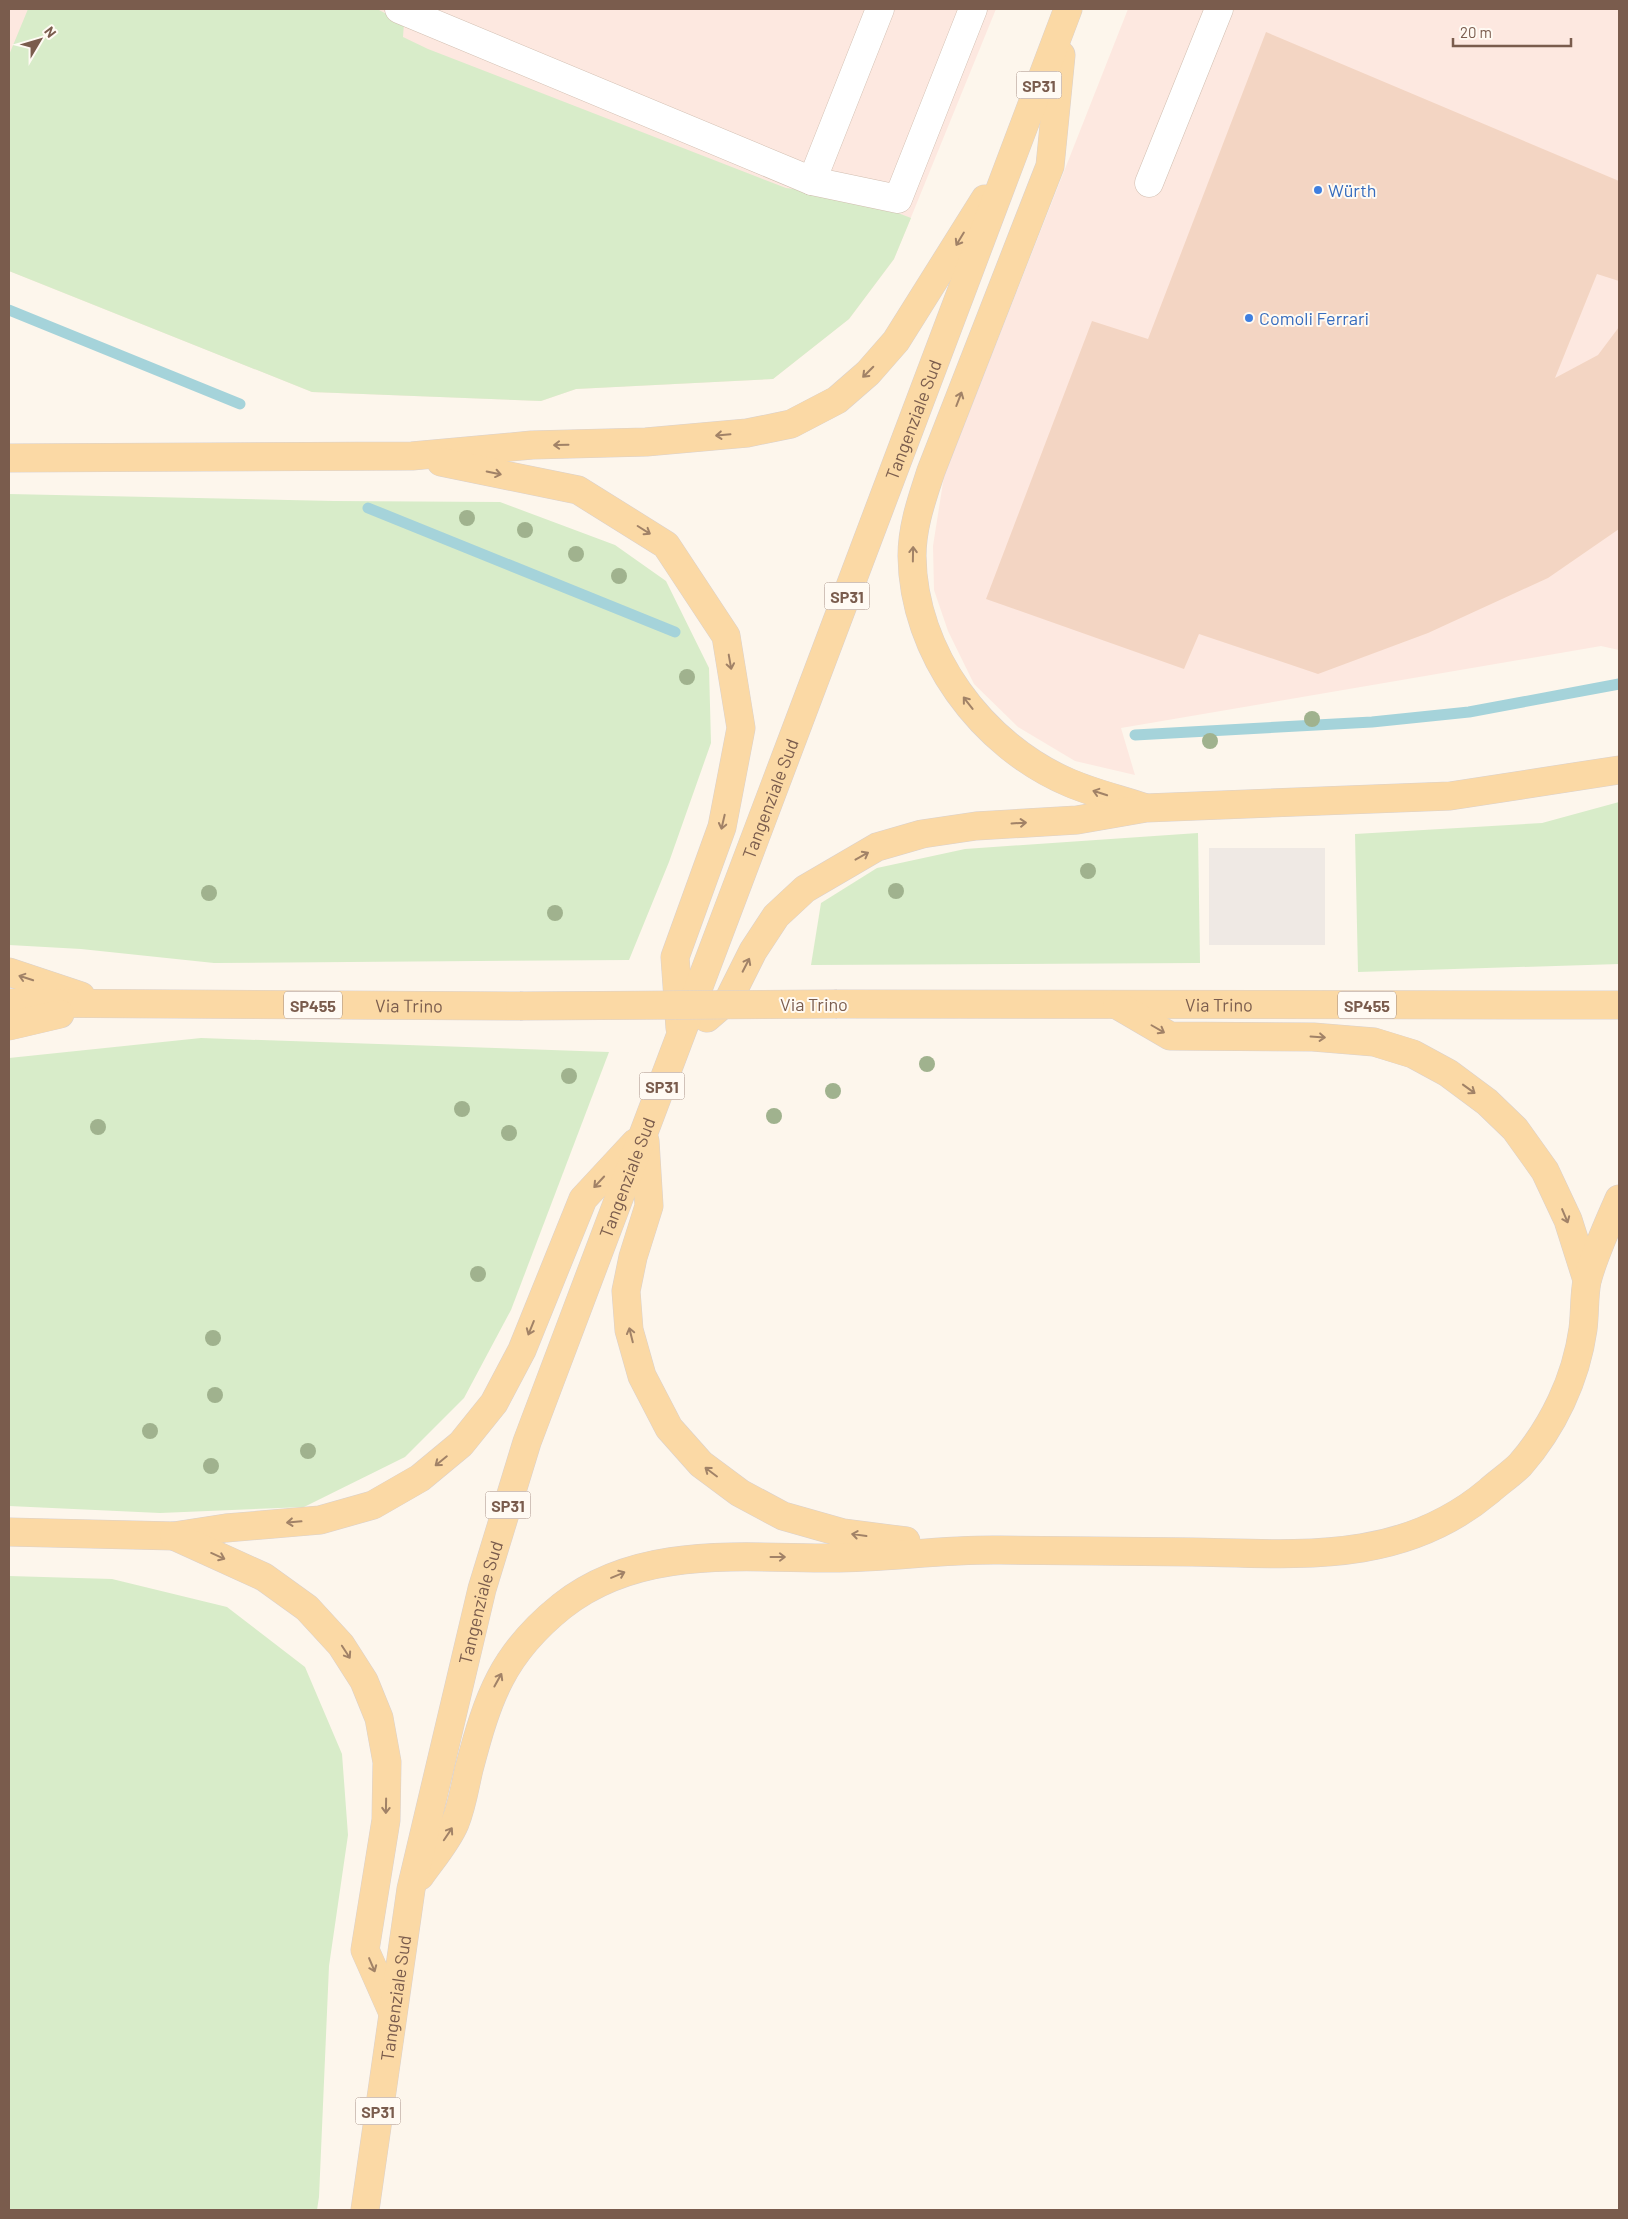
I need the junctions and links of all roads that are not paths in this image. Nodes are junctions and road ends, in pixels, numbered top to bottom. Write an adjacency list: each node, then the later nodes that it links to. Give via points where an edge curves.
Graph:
1 (399, 9): 6 (lane)
2 (880, 9): 8 (lane)
3 (973, 9): 8 (lane, via 898,199)
4 (1219, 9): 9 (lane)
5 (1066, 13): 7 (main road, Tangenziale Sud / SP31); 13 (main road, one-way to 5, via 1070,783 1004,743 950,680 930,642 916,594 913,566 916,521 931,471 1050,166)
6 (436, 16): 8 (lane)
7 (1014, 153): 10 (main road, one-way to 10, via 896,341 868,373 837,400 791,424 747,433 646,442 532,445); 20 (main road, Tangenziale Sud / SP31)
8 (812, 181)
9 (1149, 183)
10 (412, 456): 11 (main road); 20 (main road, one-way to 20, via 578,490 666,545 726,636 741,728 722,827 675,957)
11 (9, 458)
12 (1619, 770): 13 (main road, via 1450,796)
13 (1146, 808): 20 (main road, one-way to 13, via 729,999 753,951 776,916 805,890 876,847 922,834 976,826 1077,820)
14 (9, 972): 16 (main road, one-way to 14)
15 (9, 1003): 16 (main road, Via Trino / SP455)
16 (106, 1004): 17 (main road, Via Trino / SP455, bridge); 19 (main road)
17 (1116, 1004): 18 (main road, Via Trino / SP455); 23 (main road, one-way to 23, via 1170,1036 1313,1037 1374,1042 1413,1054 1448,1073 1487,1102 1515,1129 1546,1171 1568,1220)
18 (1619, 1005)
19 (9, 1026)
20 (681, 1039): 21 (main road, Tangenziale Sud / SP31)
21 (644, 1133): 25 (main road, one-way to 25, via 583,1199 522,1350 494,1404 461,1444 420,1478 373,1505 320,1520); 26 (main road, one-way to 21, via 843,1533 783,1516 740,1493 701,1464 669,1428 642,1376 629,1330 626,1301 633,1257 649,1206); 27 (main road, Tangenziale Sud / SP31, via 528,1442 482,1589)
22 (1619, 1199): 23 (main road)
23 (1587, 1280): 26 (main road, via 1583,1330 1572,1376 1550,1424 1518,1467 1477,1501 1429,1530 1370,1548 1306,1554)
24 (9, 1532): 25 (main road)
25 (174, 1536): 28 (main road, one-way to 28, via 264,1577 307,1608 341,1645 364,1681 379,1718 387,1762 386,1820 365,1950)
26 (959, 1549): 27 (main road, one-way to 26, via 455,1824 483,1715 496,1684 513,1656 536,1629 564,1604 593,1586 629,1570 707,1557 839,1558)
27 (411, 1889): 28 (main road, Tangenziale Sud / SP31)
28 (392, 2011): 29 (main road, Tangenziale Sud / SP31)
29 (364, 2210)

